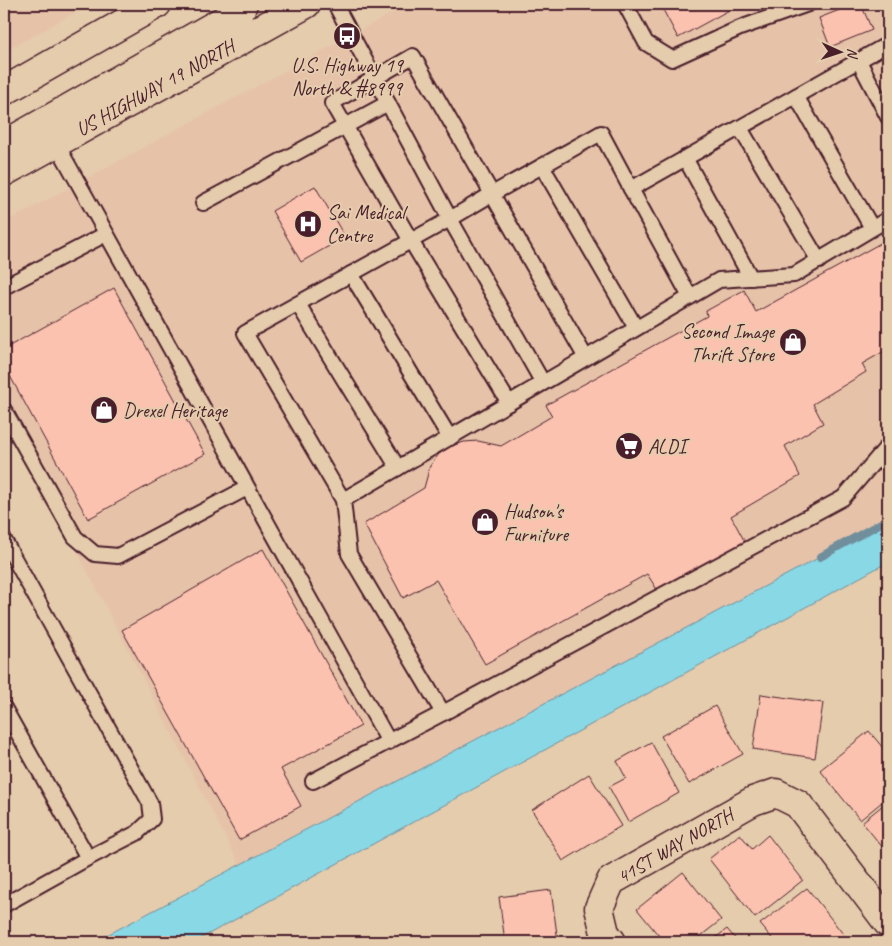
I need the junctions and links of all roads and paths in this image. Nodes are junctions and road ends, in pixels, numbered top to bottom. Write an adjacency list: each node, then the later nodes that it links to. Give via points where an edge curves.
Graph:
1 (157, 4): 11 (main road)
2 (243, 4): 18 (main road, via 240,11)
3 (306, 4): 17 (main road, US HIGHWAY 19 NORTH)
4 (335, 4): 10 (lane)
5 (625, 4): 7 (lane, via 646,43 672,59)
6 (808, 4): 7 (lane)
7 (788, 7)
8 (888, 44): 9 (lane)
9 (859, 61): 12 (lane); 14 (lane)
10 (375, 78): 13 (lane); 15 (lane, via 332,103); 23 (lane, via 413,56)
11 (4, 91)
12 (796, 96): 16 (lane); 27 (lane)
13 (388, 103): 15 (lane); 25 (lane)
14 (888, 117)
15 (345, 126): 24 (lane); 29 (lane)
16 (740, 128): 19 (lane); 30 (lane)
17 (56, 143): 21 (main road, US HIGHWAY 19 NORTH); 28 (lane)
18 (4, 145)
19 (685, 158): 22 (lane); 32 (lane)
20 (542, 166): 22 (lane, via 601,133); 23 (lane); 36 (lane)
21 (4, 172)
22 (631, 188): 34 (lane)
23 (492, 194): 25 (lane); 37 (lane)
24 (203, 203)
25 (450, 219): 29 (lane); 38 (lane)
26 (888, 219): 27 (lane)
27 (872, 228): 30 (lane)
28 (106, 234): 33 (lane); 44 (lane)
29 (411, 241): 31 (lane); 39 (lane)
30 (819, 261): 32 (lane, via 794,275)
31 (351, 274): 35 (lane); 41 (lane)
32 (751, 278): 34 (lane, via 719,280)
33 (4, 287)
34 (690, 297): 36 (lane)
35 (298, 304): 43 (lane); 45 (lane, via 245,333)
36 (636, 328): 37 (lane)
37 (586, 358): 38 (lane)
38 (543, 383): 39 (lane)
39 (509, 403): 41 (lane)
40 (4, 410): 44 (lane, via 75,537 95,554 118,556)
41 (450, 438): 43 (lane)
42 (888, 447): 48 (lane, via 843,498)
43 (398, 468): 45 (lane)
44 (247, 488): 49 (lane)
45 (343, 500): 48 (lane, via 349,554)
46 (4, 540): 51 (lane, via 150,803 152,819 137,833)
47 (4, 708): 51 (lane)
48 (443, 713): 49 (lane)
49 (389, 742): 50 (lane)
50 (313, 781)
51 (88, 858): 52 (lane)
52 (4, 905)
53 (888, 923): 54 (main road, 41ST WAY NORTH, via 798,804 776,793 753,801 611,881 599,908 605,933)
54 (612, 942)

